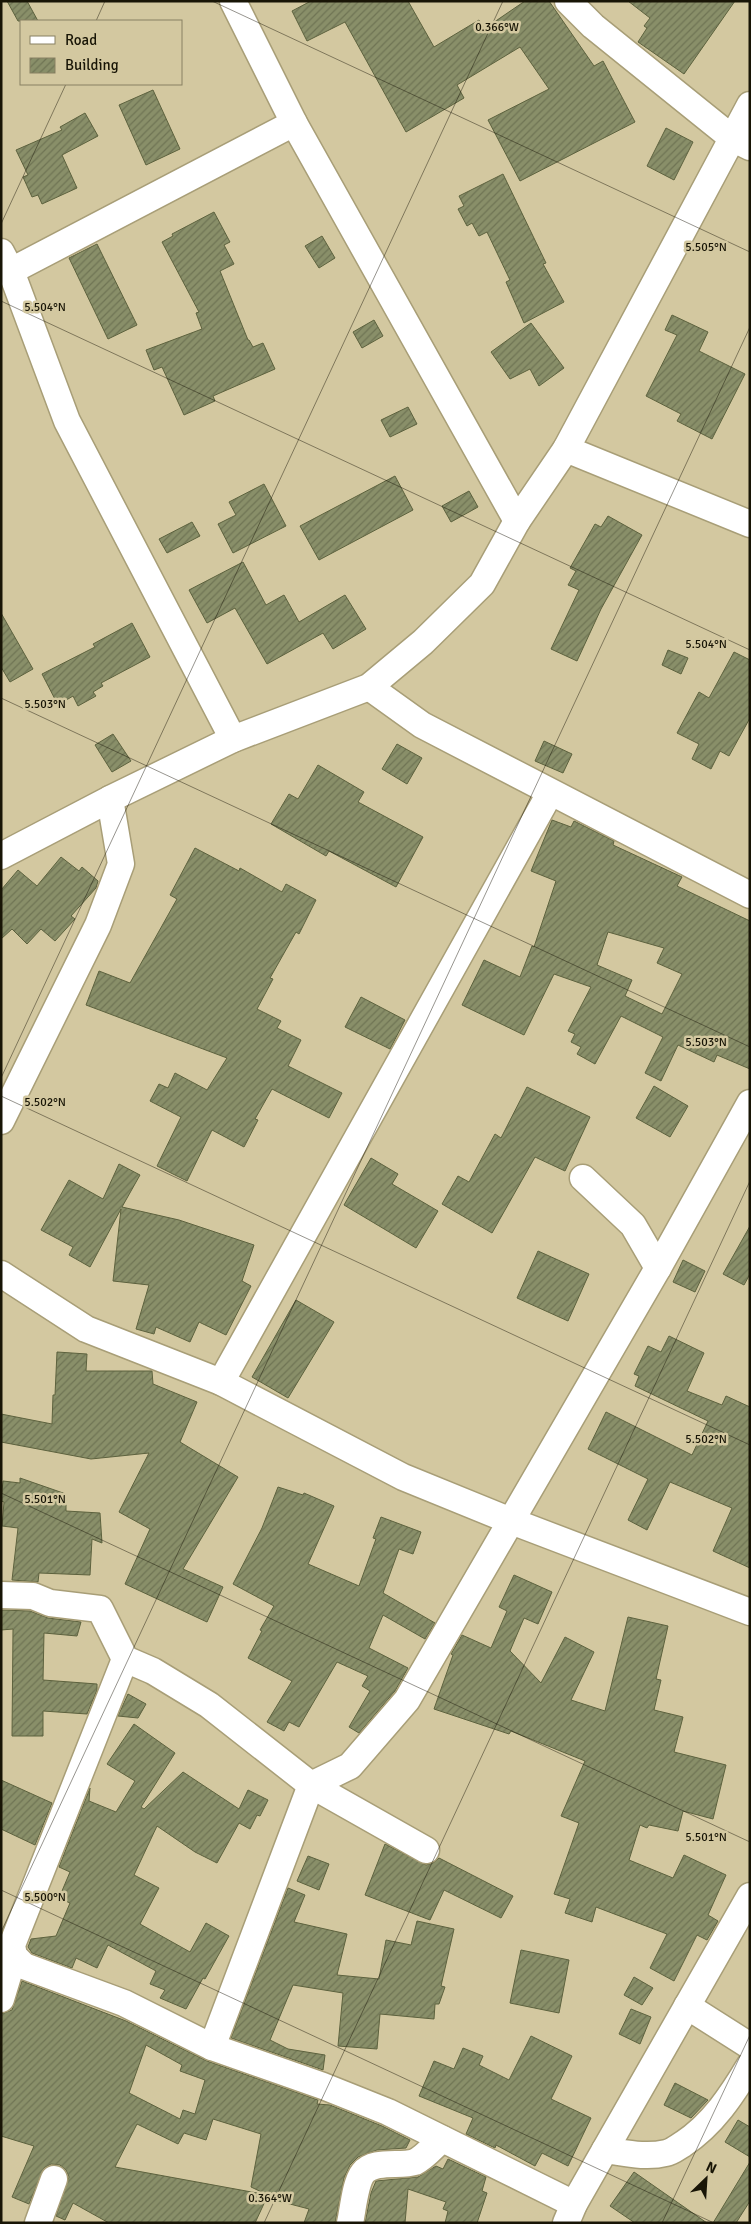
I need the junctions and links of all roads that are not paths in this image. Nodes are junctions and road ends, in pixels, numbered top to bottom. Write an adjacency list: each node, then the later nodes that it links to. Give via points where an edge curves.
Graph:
1 (233, 1): 4 (street)
2 (568, 1): 5 (street, via 593,26)
3 (750, 105): 5 (street)
4 (294, 123): 6 (street); 8 (street)
5 (741, 143): 7 (street)
6 (6, 262): 11 (street, via 67,421)
7 (566, 449): 8 (street); 9 (street)
8 (517, 521): 10 (street, via 482,584 423,642)
9 (750, 524)
10 (370, 687): 11 (street); 12 (street, via 422,725)
11 (233, 739): 13 (street)
12 (550, 793): 15 (street); 21 (street)
13 (110, 799): 14 (street); 17 (street, via 121,864 98,925)
14 (1, 856)
15 (750, 895)
16 (750, 1103): 19 (street)
17 (1, 1121)
18 (583, 1178): 19 (street, via 633,1225)
19 (658, 1268): 22 (street)
20 (1, 1274): 21 (street, via 86,1329)
21 (221, 1382): 22 (street, via 403,1477)
22 (511, 1521): 24 (street); 26 (street, via 407,1700 350,1766)
23 (1, 1595): 25 (street, via 33,1596 50,1603 100,1609)
24 (750, 1612)
25 (125, 1659): 26 (street, via 153,1671 209,1705); 29 (street, via 12,1945)
26 (311, 1785): 27 (street); 33 (street)
27 (426, 1850)
28 (750, 1896): 31 (street)
29 (14, 1956): 30 (street); 33 (street, via 24,1966 124,2003)
30 (1, 1999)
31 (687, 2006): 32 (street); 36 (street)
32 (750, 2046)
33 (212, 2047): 35 (street, via 388,2112)
34 (750, 2064): 36 (street, via 717,2114 692,2138 669,2153 648,2156)
35 (442, 2139): 38 (street); 40 (street, via 417,2161 387,2164 363,2173)
36 (605, 2150): 38 (street)
37 (54, 2179): 39 (street)
38 (570, 2214)
39 (38, 2223)
40 (350, 2223)

